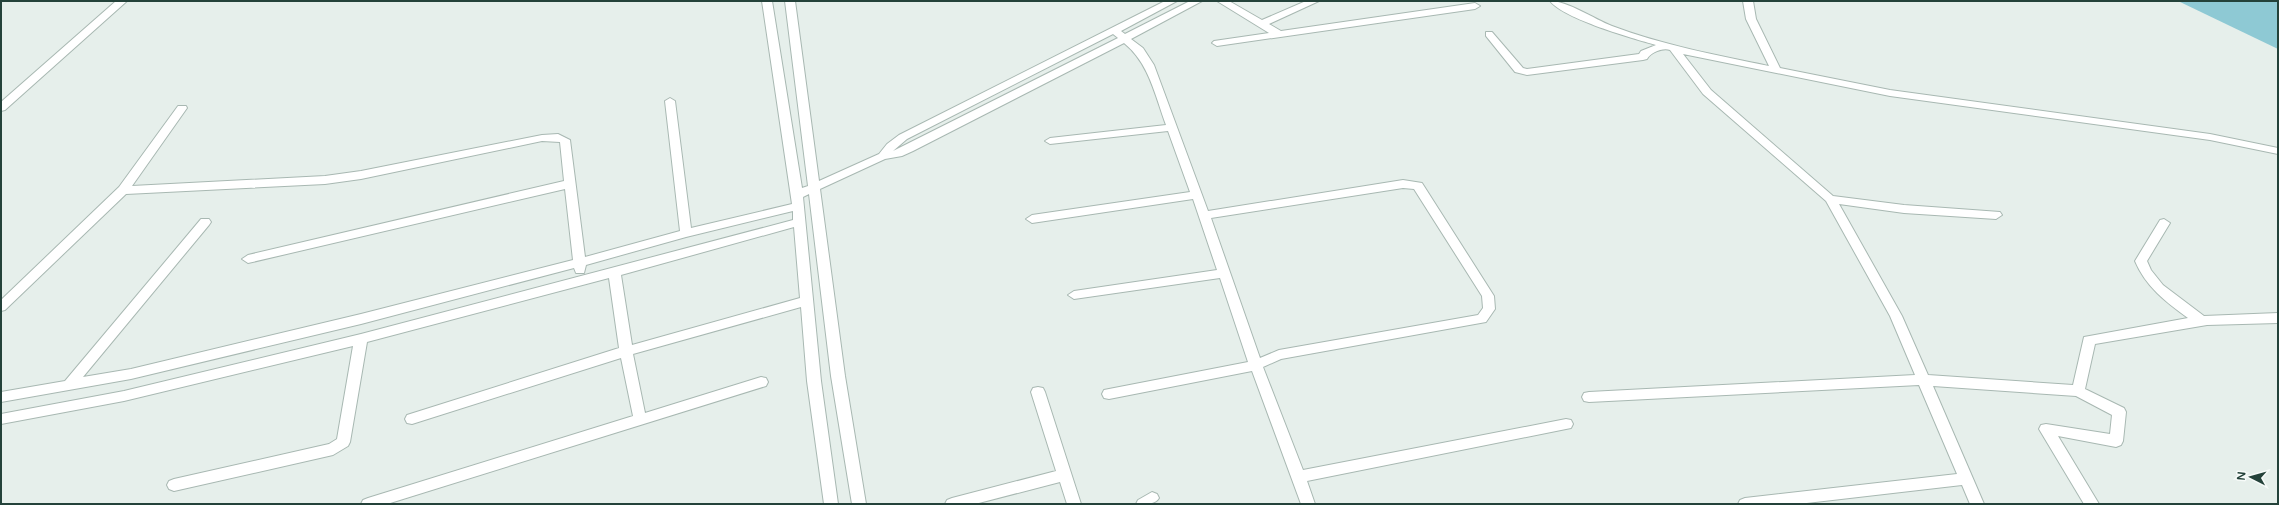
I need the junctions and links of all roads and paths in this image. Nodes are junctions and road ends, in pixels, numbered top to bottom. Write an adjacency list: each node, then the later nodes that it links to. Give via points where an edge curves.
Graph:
1 (122, 1): 20 (street)
2 (768, 1): 31 (street)
3 (790, 1): 27 (street)
4 (1172, 1): 12 (street)
5 (1197, 1): 15 (street)
6 (1222, 1): 11 (street)
7 (1314, 1): 11 (street)
8 (1554, 1): 17 (street, via 1609,28)
9 (1748, 1): 18 (street, via 1751,18)
10 (1475, 6): 13 (street)
11 (1262, 24): 13 (street)
12 (1114, 30): 15 (street); 25 (street, via 903,137 890,146)
13 (1279, 34): 16 (street)
14 (1489, 34): 17 (street, via 1520,70 1527,72 1643,57 1645,53)
15 (1125, 37): 22 (street, via 1139,50 1149,65); 25 (street, via 910,149)
16 (1217, 43)
17 (1670, 46): 18 (street, via 1695,54); 30 (street, via 1707,92)
18 (1776, 70): 24 (street, via 1890,93 2210,137)
19 (670, 101): 38 (street)
20 (1, 108)
21 (182, 108): 28 (street)
22 (1173, 127): 23 (street); 29 (street)
23 (1050, 141)
24 (2278, 151)
25 (883, 156): 27 (street)
26 (569, 184): 28 (street, via 565,140 558,137 325,180); 39 (street); 40 (street)
27 (815, 188): 31 (street); 72 (street, via 838,376)
28 (123, 190): 46 (street)
29 (1197, 195): 32 (street); 34 (street)
30 (1830, 199): 33 (street, via 1904,209); 53 (street, via 1896,316)
31 (798, 200): 36 (street); 38 (street)
32 (1204, 215): 42 (street); 51 (street, via 1403,184 1418,186 1488,296 1489,309 1482,319 1279,355)
33 (1996, 215)
34 (1032, 218)
35 (205, 222): 55 (street)
36 (800, 222): 41 (street); 45 (street)
37 (2164, 223): 48 (street, via 2141,261 2144,270 2173,301)
38 (686, 233): 40 (street)
39 (248, 259)
40 (579, 264): 43 (street); 52 (street)
41 (614, 271): 43 (street); 50 (street)
42 (1224, 272): 44 (street); 51 (street)
43 (581, 281): 49 (street, via 423,320)
44 (1074, 295)
45 (807, 301): 50 (street); 71 (street, via 814,381)
46 (1, 307)
47 (2278, 318): 48 (street, via 2244,316)
48 (2202, 321): 56 (street, via 2162,324 2089,340)
49 (361, 339): 61 (street); 69 (street, via 342,442 333,449)
50 (626, 351): 63 (street); 64 (street)
51 (1256, 365): 58 (street); 67 (street)
52 (107, 379): 55 (street); 61 (street)
53 (1924, 380): 56 (street); 60 (street); 68 (street)
54 (761, 382): 64 (street)
55 (68, 386): 59 (street)
56 (2078, 391): 78 (street, via 2119,412 2116,441 2046,429)
57 (1038, 392): 66 (street)
58 (1109, 394)
59 (1, 397)
60 (1589, 397)
61 (98, 401): 62 (street)
62 (1, 419)
63 (412, 419)
64 (640, 419): 70 (street)
65 (1566, 424): 67 (street)
66 (1065, 475): 73 (street); 74 (street)
67 (1298, 477): 75 (street)
68 (1966, 479): 76 (street); 77 (street)
69 (174, 484)
70 (368, 504)
71 (831, 504)
72 (859, 504)
73 (952, 504)
74 (1074, 504)
75 (1308, 504)
76 (1745, 504)
77 (1977, 504)
78 (2092, 504)

